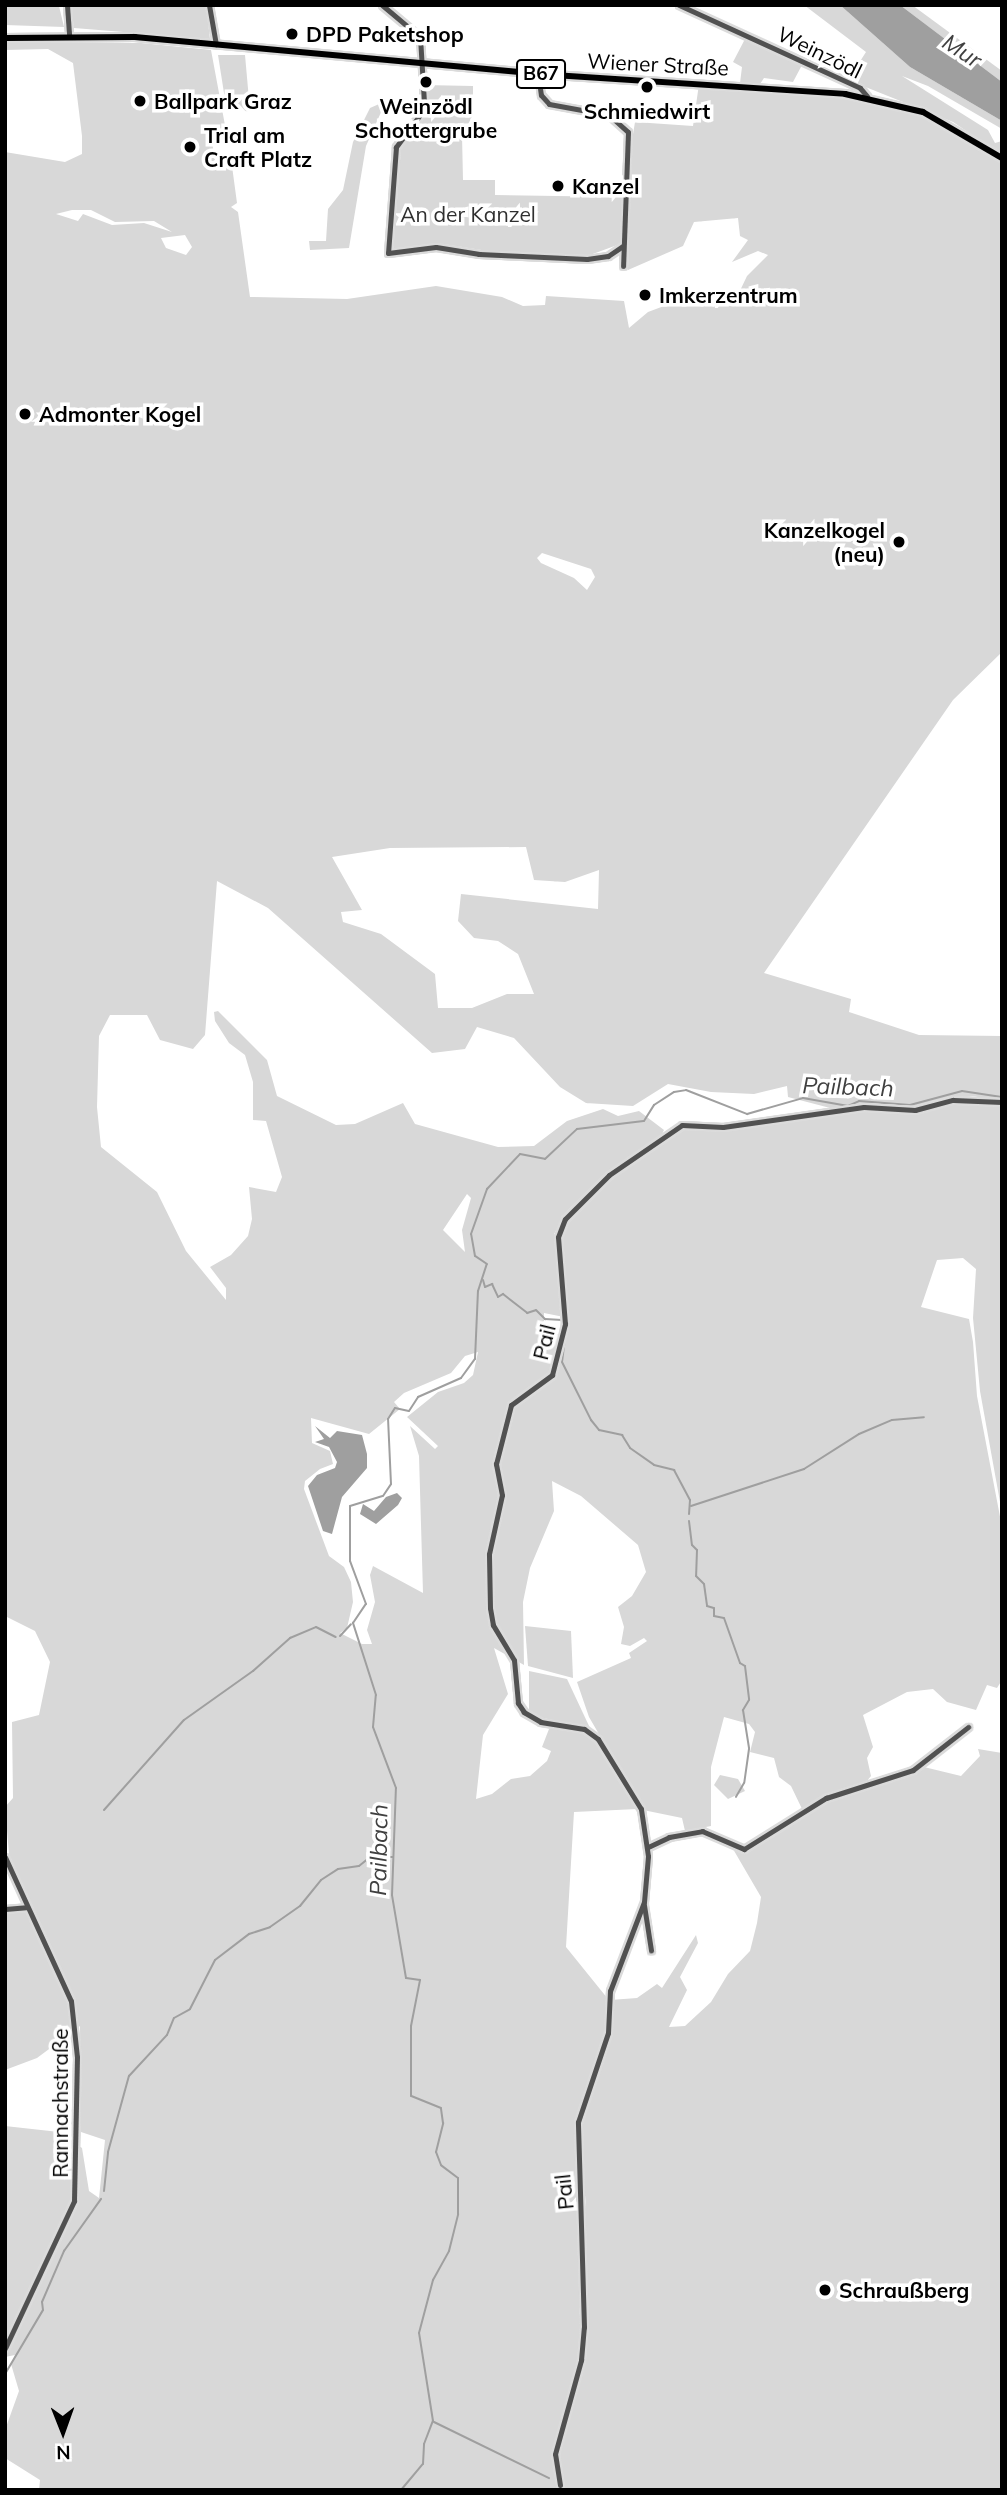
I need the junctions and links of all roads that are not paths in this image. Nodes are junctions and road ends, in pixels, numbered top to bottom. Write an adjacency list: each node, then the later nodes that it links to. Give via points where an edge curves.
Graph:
1 (67, 5): 5 (street)
2 (209, 5): 7 (street)
3 (382, 5): 8 (street, via 418,33)
4 (680, 5): 10 (street, Weinzödl, via 860,88)
5 (69, 36): 6 (main road, Wiener Straße / B67); 7 (main road, Wiener Straße / B67)
6 (5, 38)
7 (216, 44): 8 (main road, Wiener Straße / B67)
8 (419, 64): 9 (main road, Wiener Straße / B67); 12 (street, via 423,107 396,147 388,253 436,247 487,255 587,259 608,256)
9 (538, 74): 10 (main road, Wiener Straße / B67); 12 (street, via 541,95 550,104 601,113 626,127 630,143)
10 (867, 96): 11 (main road, Wiener Straße / B67, via 923,112)
11 (1002, 158)
12 (623, 246): 13 (street)
13 (623, 266)
14 (1002, 1102): 16 (street, Pail, via 953,1100 915,1110 864,1107 723,1127 682,1125 609,1175 561,1226 557,1256 566,1300 565,1324 552,1375 511,1405 496,1464 502,1496 498,1531 489,1554 490,1608 493,1625 514,1660 518,1703 541,1722 584,1729 598,1739 641,1809)
15 (968, 1727): 16 (street, via 913,1770 826,1798 744,1849 702,1831 669,1837)
16 (648, 1847): 18 (street, Pail)
17 (5, 1857): 19 (street, Rannachstraße)
18 (644, 1902): 21 (street, Pail); 23 (street, Pail, via 614,1978 608,2033 578,2122 582,2351 555,2455)
19 (26, 1907): 20 (street); 22 (street, Rannachstraße, via 71,2001 76,2022 76,2186 67,2223 29,2291)
20 (5, 1909)
21 (651, 1950)
22 (5, 2348)
23 (560, 2485)

